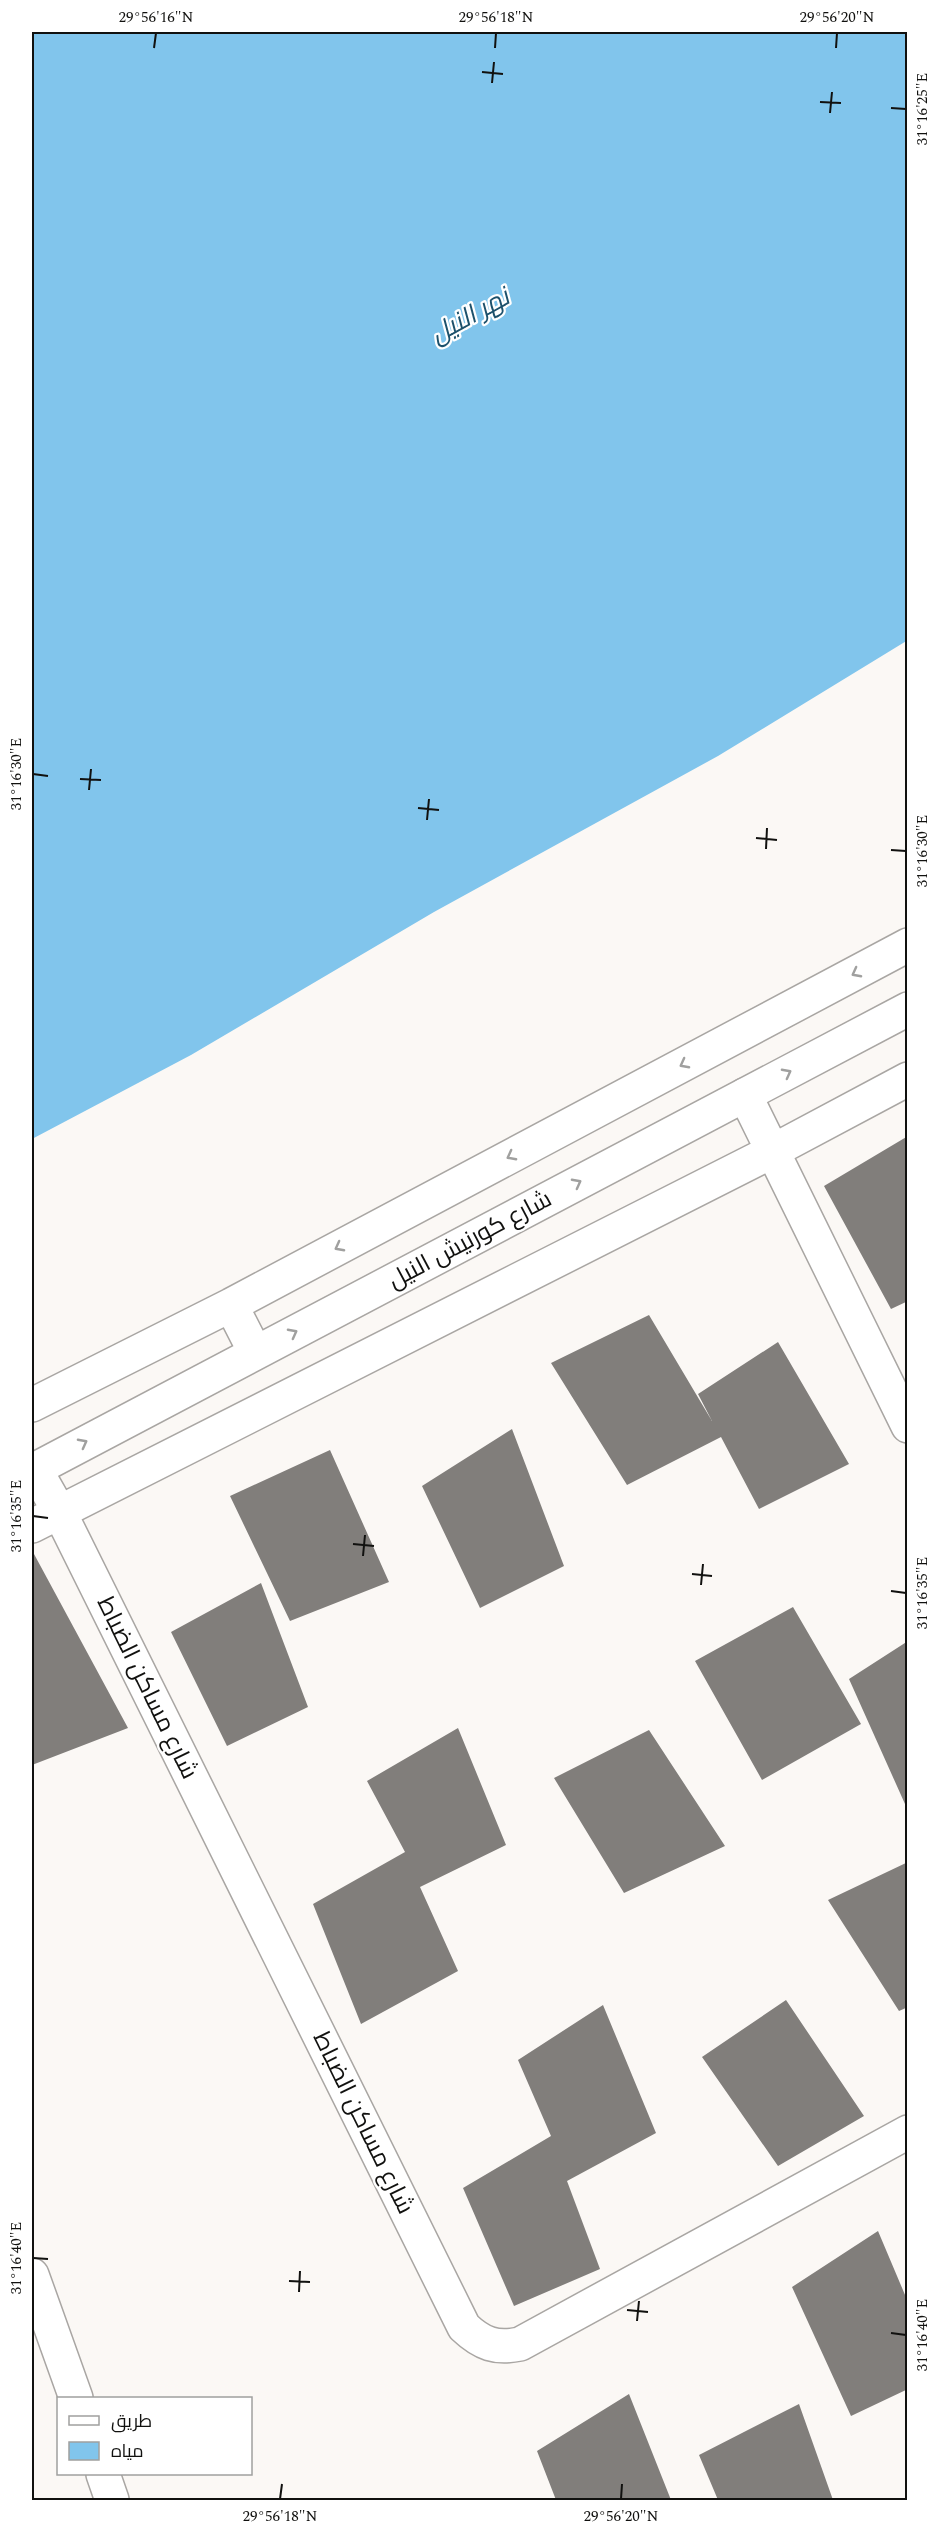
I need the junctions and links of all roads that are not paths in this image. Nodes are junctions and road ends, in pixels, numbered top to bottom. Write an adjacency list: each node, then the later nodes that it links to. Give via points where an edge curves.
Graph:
1 (908, 945): 6 (main road, one-way to 6)
2 (908, 1009): 4 (main road, شارع كورنيش النيل, one-way to 2)
3 (908, 1079): 5 (main road)
4 (745, 1095): 5 (main road); 7 (main road, شارع كورنيش النيل, one-way to 4)
5 (771, 1152): 9 (main road); 11 (main road)
6 (231, 1305): 7 (main road); 8 (main road)
7 (255, 1352): 10 (main road, شارع كورنيش النيل, one-way to 7)
8 (32, 1405)
9 (905, 1414)
10 (33, 1470): 11 (main road, شارع مساكن الضباط)
11 (46, 1520): 12 (main road, شارع مساكن الضباط, via 464,2327 475,2338 489,2345 520,2344)
12 (908, 2132)
13 (34, 2290): 14 (main road)
14 (76, 2397)
15 (103, 2475): 16 (main road)
16 (112, 2500)

